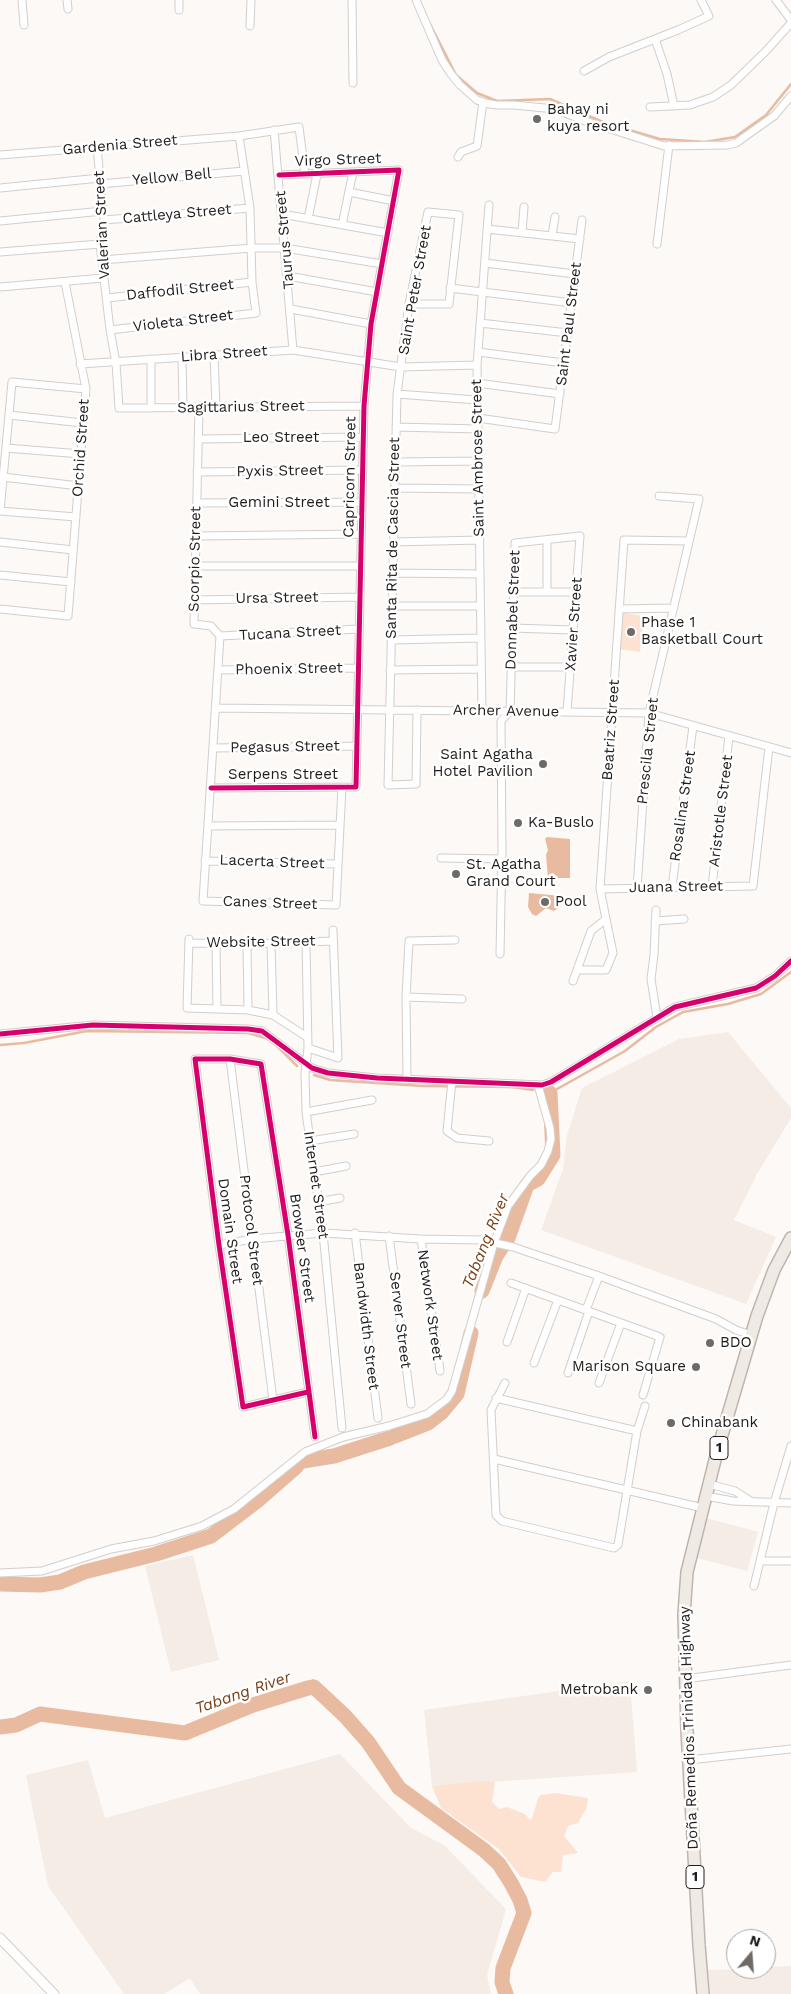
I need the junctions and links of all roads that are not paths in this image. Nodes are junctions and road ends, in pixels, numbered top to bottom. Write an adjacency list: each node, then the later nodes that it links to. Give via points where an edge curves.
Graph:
1 (22, 0): 12 (street)
2 (67, 0): 9 (street)
3 (179, 0): 10 (street)
4 (252, 0): 13 (street)
5 (352, 0): 16 (street)
6 (416, 0): 18 (street, via 451,74)
7 (701, 0): 14 (street, via 709,16)
8 (776, 0): 11 (street)
9 (68, 9)
10 (178, 10)
11 (791, 21): 19 (street, via 731,85 713,97 690,105)
12 (24, 25)
13 (250, 26)
14 (655, 39): 15 (street, via 608,57); 19 (street)
15 (584, 71)
16 (353, 83)
17 (791, 96): 23 (street, via 774,116 736,143)
18 (483, 102): 23 (street, via 555,109); 26 (street, via 477,146 461,152)
19 (674, 106): 20 (street)
20 (650, 107)
21 (274, 130): 22 (street); 30 (street, via 299,126); 32 (street, Taurus Street)
22 (239, 136): 24 (street, Gardenia Street); 28 (street)
23 (668, 146): 54 (street)
24 (97, 147): 25 (street, Gardenia Street); 33 (street, Valerian Street)
25 (0, 155)
26 (458, 157)
27 (399, 170): 29 (street, Virgo Street); 36 (street, Capricorn Street)
28 (244, 171): 33 (street, Yellow Bell); 39 (street)
29 (353, 172): 31 (street, Virgo Street); 35 (street)
30 (305, 174): 31 (street, Virgo Street); 32 (street, Virgo Street)
31 (317, 174): 43 (street)
32 (279, 175): 41 (street, Taurus Street)
33 (100, 181): 34 (street, Yellow Bell); 40 (street, Valerian Street)
34 (0, 188)
35 (349, 192): 36 (street); 47 (street)
36 (394, 201): 49 (street, Capricorn Street)
37 (489, 205): 48 (street, Saint Ambrose Street)
38 (524, 207): 50 (street)
39 (250, 208): 44 (street, Cattleya Street); 55 (street)
40 (103, 211): 44 (street, Valerian Street); 46 (street)
41 (282, 214): 43 (street); 56 (street, Taurus Street)
42 (555, 217): 51 (street)
43 (308, 219): 47 (street)
44 (104, 220): 53 (street, Valerian Street)
45 (582, 220): 52 (street, Saint Paul Street)
46 (0, 221)
47 (342, 225): 49 (street)
48 (487, 229): 50 (street); 59 (street, Saint Ambrose Street)
49 (388, 233): 60 (street, Capricorn Street)
50 (522, 233): 51 (street)
51 (552, 236): 52 (street)
52 (580, 239): 61 (street, Saint Paul Street)
53 (100, 244): 57 (street); 58 (street, Valerian Street)
54 (657, 244)
55 (252, 248): 56 (street); 58 (street); 65 (street)
56 (285, 248): 60 (street); 62 (street, Taurus Street)
57 (0, 252)
58 (102, 260): 63 (street, Valerian Street)
59 (485, 263): 61 (street); 69 (street, Saint Ambrose Street)
60 (382, 264): 68 (street, Capricorn Street)
61 (575, 274): 71 (street, Saint Paul Street)
62 (288, 276): 68 (street); 73 (street, Taurus Street)
63 (103, 278): 64 (street); 70 (street, Valerian Street)
64 (64, 282): 66 (street); 85 (street, Orchid Street)
65 (252, 282): 70 (street, Daffodil Street); 76 (street, Violeta Street, via 256,313)
66 (0, 287)
67 (450, 288): 69 (street); 72 (street, via 449,304); 72 (street, Saint Peter Street, via 459,215 428,212)
68 (376, 292): 75 (street, Capricorn Street)
69 (482, 292): 71 (street); 74 (street, Saint Ambrose Street)
70 (107, 298): 76 (street, Valerian Street)
71 (572, 303): 77 (street, Saint Paul Street)
72 (409, 304): 88 (street, Saint Peter Street)
73 (291, 309): 75 (street); 78 (street, Taurus Street)
74 (480, 323): 77 (street); 79 (street, Saint Ambrose Street)
75 (371, 324): 83 (street, Capricorn Street)
76 (110, 330): 84 (street, Valerian Street)
77 (568, 333): 86 (street, Saint Paul Street)
78 (293, 350): 80 (street, Libra Street); 83 (street, Libra Street)
79 (478, 352): 86 (street); 87 (street, Saint Ambrose Street)
80 (214, 355): 81 (street, Libra Street); 95 (street)
81 (182, 357): 82 (street, Libra Street); 98 (street)
82 (150, 359): 84 (street, Libra Street); 97 (street)
83 (368, 362): 88 (street, Libra Street); 94 (street, Capricorn Street)
84 (116, 363): 85 (street, Libra Street); 96 (street, Valerian Street)
85 (80, 364): 90 (street, Orchid Street)
86 (564, 364): 92 (street, Saint Paul Street)
87 (477, 366): 88 (street, Libra Street); 89 (street, Saint Ambrose Street)
88 (401, 367): 91 (street, Santa Rita de Cascia Street)
89 (477, 383): 92 (street); 93 (street, Saint Ambrose Street)
90 (86, 389): 100 (street, via 12,382); 102 (street, Orchid Street)
91 (397, 394): 93 (street); 103 (street, Santa Rita de Cascia Street)
92 (560, 394): 101 (street, Saint Paul Street, via 555,429)
93 (477, 400): 101 (street, Saint Ambrose Street)
94 (364, 406): 95 (street, Sagittarius Street); 105 (street, Capricorn Street)
95 (216, 407): 99 (street, Sagittarius Street)
96 (119, 408): 97 (street, Sagittarius Street)
97 (151, 408): 98 (street, Sagittarius Street)
98 (183, 408): 99 (street, Sagittarius Street)
99 (199, 408): 106 (street, Scorpio Street)
100 (9, 415): 102 (street); 107 (street)
101 (478, 418): 104 (street, Saint Ambrose Street)
102 (84, 423): 108 (street, Orchid Street)
103 (396, 427): 104 (street); 109 (street, Santa Rita de Cascia Street)
104 (478, 429): 110 (street, Saint Ambrose Street)
105 (363, 437): 106 (street, Leo Street); 111 (street, Capricorn Street)
106 (198, 439): 112 (street, Scorpio Street)
107 (6, 448): 108 (street); 113 (street)
108 (81, 454): 114 (street, Orchid Street)
109 (395, 462): 110 (street); 115 (street, Santa Rita de Cascia Street)
110 (478, 462): 116 (street, Saint Ambrose Street)
111 (362, 470): 112 (street, Pyxis Street); 118 (street, Capricorn Street)
112 (198, 472): 119 (street, Scorpio Street)
113 (3, 477): 114 (street); 120 (street)
114 (78, 486): 121 (street, Orchid Street)
115 (395, 488): 116 (street); 129 (street, Santa Rita de Cascia Street)
116 (479, 489): 125 (street, Saint Ambrose Street)
117 (659, 496): 127 (street, Prescila Street, via 699,499)
118 (362, 502): 119 (street, Gemini Street); 122 (street, Capricorn Street)
119 (197, 503): 123 (street, Scorpio Street)
120 (0, 511): 121 (street)
121 (76, 517): 130 (street, Orchid Street)
122 (361, 534): 123 (street); 132 (street, Capricorn Street)
123 (196, 536): 131 (street, Scorpio Street)
124 (580, 536): 126 (street, Donnabel Street); 139 (street, Xavier Street)
125 (480, 540): 129 (street); 134 (street, Saint Ambrose Street)
126 (547, 540): 137 (street, Donnabel Street, via 515,543); 138 (street)
127 (689, 541): 144 (street, Prescila Street); 146 (street, Beatriz Street, via 624,540)
128 (0, 542): 130 (street)
129 (393, 542): 133 (street, Santa Rita de Cascia Street)
130 (74, 550): 136 (street, Orchid Street)
131 (195, 566): 132 (street); 141 (street, Scorpio Street)
132 (360, 566): 140 (street, Capricorn Street)
133 (392, 573): 134 (street); 142 (street, Santa Rita de Cascia Street)
134 (480, 574): 143 (street, Saint Ambrose Street)
135 (0, 575): 136 (street)
136 (71, 582): 145 (street, Orchid Street, via 68,616)
137 (514, 592): 138 (street); 147 (street, Donnabel Street)
138 (547, 592): 139 (street)
139 (576, 592): 149 (street, Xavier Street)
140 (360, 597): 141 (street, Ursa Street); 148 (street, Capricorn Street)
141 (194, 600): 150 (street, Scorpio Street, via 194,624 211,626)
142 (392, 606): 143 (street); 152 (street, Santa Rita de Cascia Street)
143 (480, 606): 151 (street, Saint Ambrose Street)
144 (674, 608): 146 (street); 167 (street, Prescila Street)
145 (0, 609)
146 (619, 609): 166 (street, Beatriz Street)
147 (512, 628): 149 (street); 153 (street, Donnabel Street)
148 (359, 629): 150 (street, Tucana Street); 155 (street, Capricorn Street)
149 (573, 630): 154 (street, Xavier Street)
150 (220, 636): 157 (street)
151 (481, 638): 152 (street); 156 (street, Saint Ambrose Street)
152 (391, 640): 158 (street, Santa Rita de Cascia Street)
153 (511, 667): 154 (street); 164 (street, Donnabel Street)
154 (571, 667): 165 (street, Xavier Street)
155 (358, 668): 157 (street, Phoenix Street); 160 (street, Capricorn Street)
156 (481, 669): 158 (street); 163 (street, Saint Ambrose Street)
157 (219, 670): 159 (street)
158 (390, 670): 161 (street, Santa Rita de Cascia Street)
159 (216, 708): 160 (street, Archer Avenue); 172 (street)
160 (358, 709): 161 (street, Archer Avenue); 170 (street, Capricorn Street)
161 (389, 710): 162 (street, Archer Avenue); 162 (street, Santa Rita de Cascia Street, via 388,785 416,784)
162 (418, 710): 163 (street, Archer Avenue)
163 (482, 711): 164 (street, Archer Avenue)
164 (510, 711): 165 (street, Archer Avenue); 180 (street, via 501,721)
165 (567, 712): 166 (street, Archer Avenue)
166 (612, 713): 167 (street, Archer Avenue); 186 (street, Beatriz Street)
167 (650, 713): 168 (street, Archer Avenue); 185 (street, Prescila Street)
168 (693, 726): 169 (street, Archer Avenue); 183 (street, Rosalina Street)
169 (730, 736): 171 (street, Archer Avenue); 184 (street, Aristotle Street)
170 (357, 746): 172 (street, Pegasus Street); 175 (street, Capricorn Street)
171 (769, 747): 173 (street, Archer Avenue); 184 (street, Juana Street, via 753,886)
172 (213, 748): 176 (street)
173 (791, 753)
174 (342, 787): 175 (street, Serpens Street); 176 (street, Serpens Street); 177 (street)
175 (356, 787)
176 (211, 788): 178 (street)
177 (340, 825): 178 (street); 182 (street)
178 (208, 826): 181 (street)
179 (441, 858): 180 (street)
180 (502, 859): 198 (street)
181 (205, 861): 182 (street, Lacerta Street); 182 (street, Canes Street, via 203,901 336,905)
182 (338, 864)
183 (672, 887): 184 (street, Juana Street); 185 (street, Juana Street)
184 (712, 887)
185 (637, 888): 186 (street, Juana Street)
186 (600, 889): 188 (street, Beatriz Street)
187 (656, 910): 190 (street)
188 (606, 919): 200 (street, via 590,931); 200 (street, Beatriz Street, via 613,953 606,970)
189 (684, 919): 190 (street)
190 (656, 921): 207 (street, via 651,979)
191 (333, 930): 193 (street)
192 (455, 940): 202 (street, via 410,941)
193 (333, 941): 194 (street, Website Street); 210 (street, via 338,1058)
194 (306, 942): 196 (street, Website Street); 209 (street, Internet Street)
195 (216, 943): 197 (street, Website Street); 204 (street); 204 (street, Website Street, via 189,941 187,1008)
196 (271, 943): 197 (street, Website Street); 206 (street)
197 (247, 944): 205 (street)
198 (500, 954)
199 (791, 961): 207 (street, via 756,988 675,1007)
200 (577, 970): 201 (street)
201 (573, 981)
202 (406, 997): 203 (street); 213 (street)
203 (462, 999)
204 (217, 1009): 205 (street)
205 (248, 1010): 206 (street)
206 (273, 1015): 209 (street)
207 (657, 1017): 215 (street, via 551,1082)
208 (0, 1034): 212 (street, via 93,1025 248,1029 262,1031)
209 (307, 1037): 210 (street, Internet Street)
210 (308, 1048): 212 (street, Internet Street)
211 (230, 1059): 227 (street, Browser Street, via 261,1064); 230 (street, Protocol Street); 233 (street, Domain Street, via 194,1059)
212 (306, 1063): 213 (street, via 312,1068 340,1075); 217 (street, Internet Street)
213 (408, 1079): 214 (street)
214 (452, 1081): 215 (street); 220 (street, via 448,1131 457,1138)
215 (538, 1085): 232 (street, via 549,1125 551,1139 548,1151 541,1165 508,1206)
216 (372, 1100): 217 (street)
217 (306, 1112): 219 (street, Internet Street)
218 (354, 1134): 219 (street)
219 (310, 1141): 222 (street, Internet Street)
220 (489, 1141)
221 (346, 1166): 222 (street)
222 (314, 1172): 224 (street, Internet Street)
223 (340, 1198): 224 (street)
224 (318, 1202): 225 (street, Internet Street)
225 (323, 1233): 226 (street); 227 (street); 254 (street, Internet Street)
226 (355, 1233): 228 (street); 253 (street, Bandwidth Street)
227 (288, 1235): 230 (street); 247 (street, Browser Street)
228 (389, 1236): 231 (street); 251 (street, Server Street)
229 (791, 1238): 240 (highway, Doña Remedios Trinidad Highway / 1, via 774,1270)
230 (252, 1239): 233 (street); 250 (street, Protocol Street)
231 (421, 1239): 232 (street); 243 (street, Network Street)
232 (496, 1243): 234 (street); 268 (street, via 452,1391 447,1399 427,1414 344,1437 305,1452 234,1508 202,1526 154,1541 112,1548 42,1571)
233 (219, 1244): 250 (street, Domain Street, via 243,1407)
234 (599, 1276): 238 (street); 240 (street)
235 (511, 1283): 236 (street)
236 (526, 1288): 237 (street); 241 (street)
237 (558, 1300): 238 (street); 242 (street)
238 (588, 1311): 239 (street); 244 (street)
239 (621, 1323): 246 (street); 248 (street, via 660,1337)
240 (751, 1335): 259 (highway, Doña Remedios Trinidad Highway / 1)
241 (507, 1342)
242 (534, 1363)
243 (440, 1372)
244 (568, 1373)
245 (505, 1383): 249 (street)
246 (600, 1383)
247 (308, 1392): 250 (street); 256 (street, Browser Street)
248 (643, 1395)
249 (496, 1398): 255 (street); 258 (street, via 491,1410)
250 (273, 1400)
251 (411, 1404)
252 (645, 1406): 255 (street)
253 (378, 1418)
254 (342, 1428)
255 (637, 1431): 260 (street)
256 (315, 1437)
257 (791, 1446): 263 (street)
258 (494, 1459): 260 (street); 260 (street, via 496,1516 502,1521 614,1548 618,1545)
259 (710, 1484): 261 (highway, Doña Remedios Trinidad Highway / 1); 262 (street, via 735,1491)
260 (628, 1490): 265 (street)
261 (706, 1496): 262 (street); 265 (highway, Doña Remedios Trinidad Highway / 1)
262 (752, 1502): 263 (street)
263 (774, 1503): 264 (street); 266 (street)
264 (791, 1503)
265 (703, 1508): 271 (highway, Doña Remedios Trinidad Highway / 1, via 685,1592)
266 (762, 1561): 267 (street); 269 (street)
267 (791, 1561)
268 (0, 1573)
269 (754, 1586)
270 (791, 1665): 271 (street)
271 (685, 1679): 273 (highway, Doña Remedios Trinidad Highway / 1)
272 (791, 1749): 273 (street)
273 (689, 1760): 276 (highway, Doña Remedios Trinidad Highway / 1)
274 (0, 1938): 275 (street)
275 (54, 1994)
276 (703, 1994)

